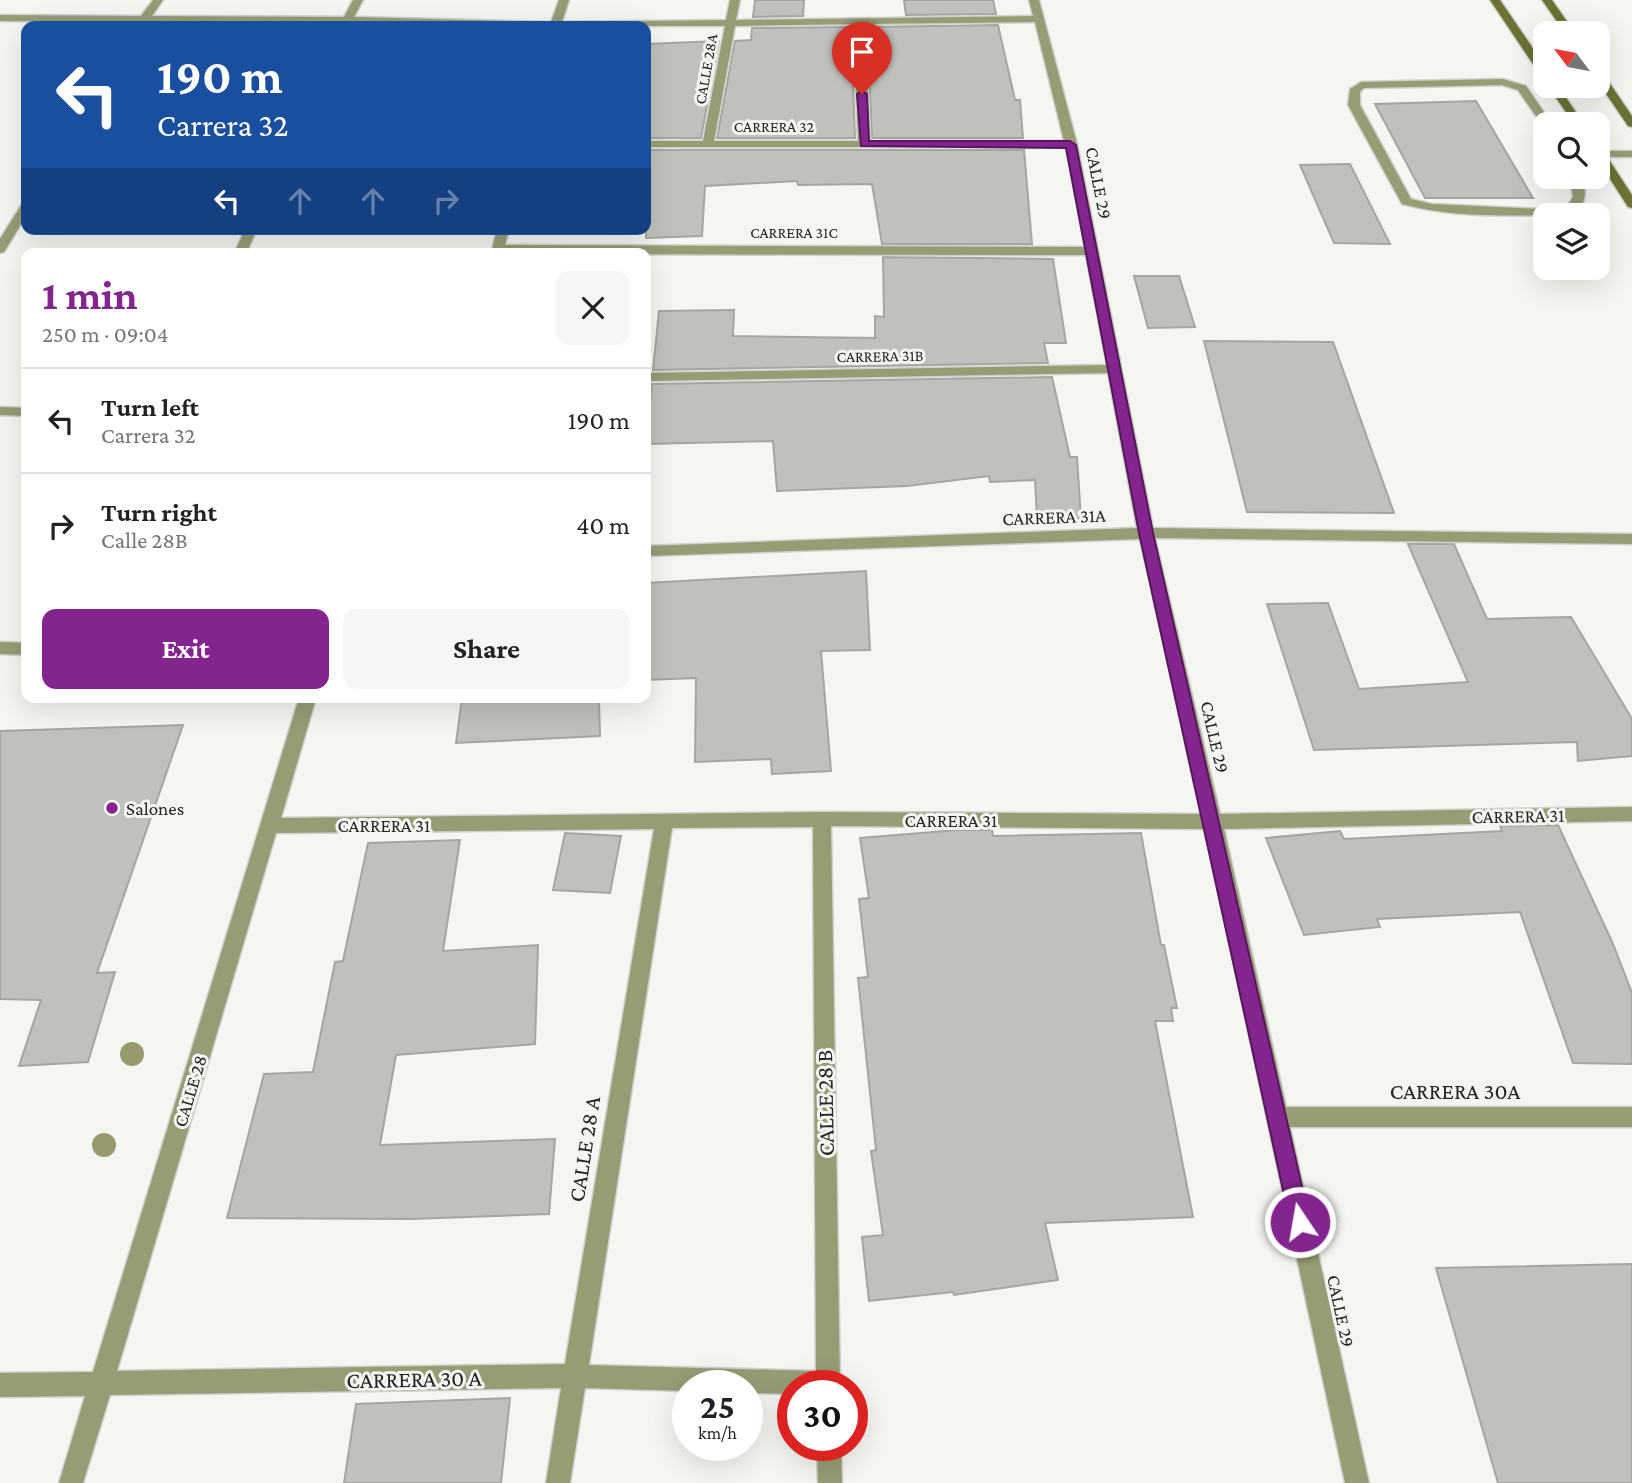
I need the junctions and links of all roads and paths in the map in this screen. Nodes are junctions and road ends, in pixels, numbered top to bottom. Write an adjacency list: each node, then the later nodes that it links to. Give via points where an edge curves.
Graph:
1 (158, 0): 12 (street)
2 (358, 0): 13 (street)
3 (564, 0): 14 (street)
4 (735, 0): 15 (street, CALLE 28A)
5 (1034, 0): 9 (street, CALLE 29)
6 (1495, 0): 18 (main road)
7 (1548, 0): 16 (main road)
8 (0, 18): 11 (street)
9 (1039, 19): 10 (street); 25 (street, CALLE 29)
10 (859, 20): 15 (street); 24 (street)
11 (85, 21)
12 (143, 21)
13 (347, 21)
14 (556, 21)
15 (731, 21): 17 (street); 23 (street, CALLE 28A)
16 (1562, 21)
17 (651, 23)
18 (1533, 56)
19 (1610, 92): 21 (main road)
20 (1539, 112): 29 (street, via 1522,88 1503,82 1361,85 1354,91 1354,105 1406,201 1432,208 1568,214 1576,206)
21 (1632, 124)
22 (651, 144): 23 (street, CARRERA 32)
23 (708, 144): 24 (street, CARRERA 32)
24 (864, 144): 25 (street, CARRERA 32)
25 (1070, 145): 34 (street, CALLE 29)
26 (1610, 153): 27 (street)
27 (1632, 154)
28 (1610, 171): 30 (main road)
29 (1580, 189)
30 (1632, 204)
31 (21, 215): 32 (street)
32 (0, 249)
33 (651, 251): 34 (street, CARRERA 31C)
34 (1091, 251): 35 (street, CALLE 29)
35 (1114, 369): 36 (street, CARRERA 31B); 39 (street, CALLE 29)
36 (651, 377)
37 (0, 411): 38 (street)
38 (21, 412)
39 (1146, 533): 40 (street, CARRERA 31A); 41 (street, CARRERA 31A); 47 (street, CALLE 29)
40 (1632, 538)
41 (651, 551)
42 (0, 648): 43 (street)
43 (21, 649)
44 (307, 703): 49 (street, CALLE 28)
45 (1632, 814): 47 (street, CARRERA 31)
46 (821, 819): 47 (street, CARRERA 31); 48 (street, CARRERA 31); 52 (street, CALLE 28 B)
47 (1213, 822): 50 (street, CALLE 29)
48 (664, 823): 49 (street, CARRERA 31); 53 (street, CALLE 28 A)
49 (270, 826): 54 (street, CALLE 28)
50 (1277, 1117): 51 (street, CARRERA 30A); 61 (street, CALLE 29)
51 (1632, 1117)
52 (828, 1370)
53 (573, 1376): 54 (street, CARRERA 30 A); 55 (street, CARRERA 30 A); 59 (street, CALLE 28 A)
54 (101, 1383): 56 (street, CARRERA 30 A); 58 (street, CALLE 28)
55 (777, 1383)
56 (0, 1385)
57 (829, 1461): 60 (street)
58 (71, 1483)
59 (558, 1483)
60 (830, 1483)
61 (1357, 1483)

